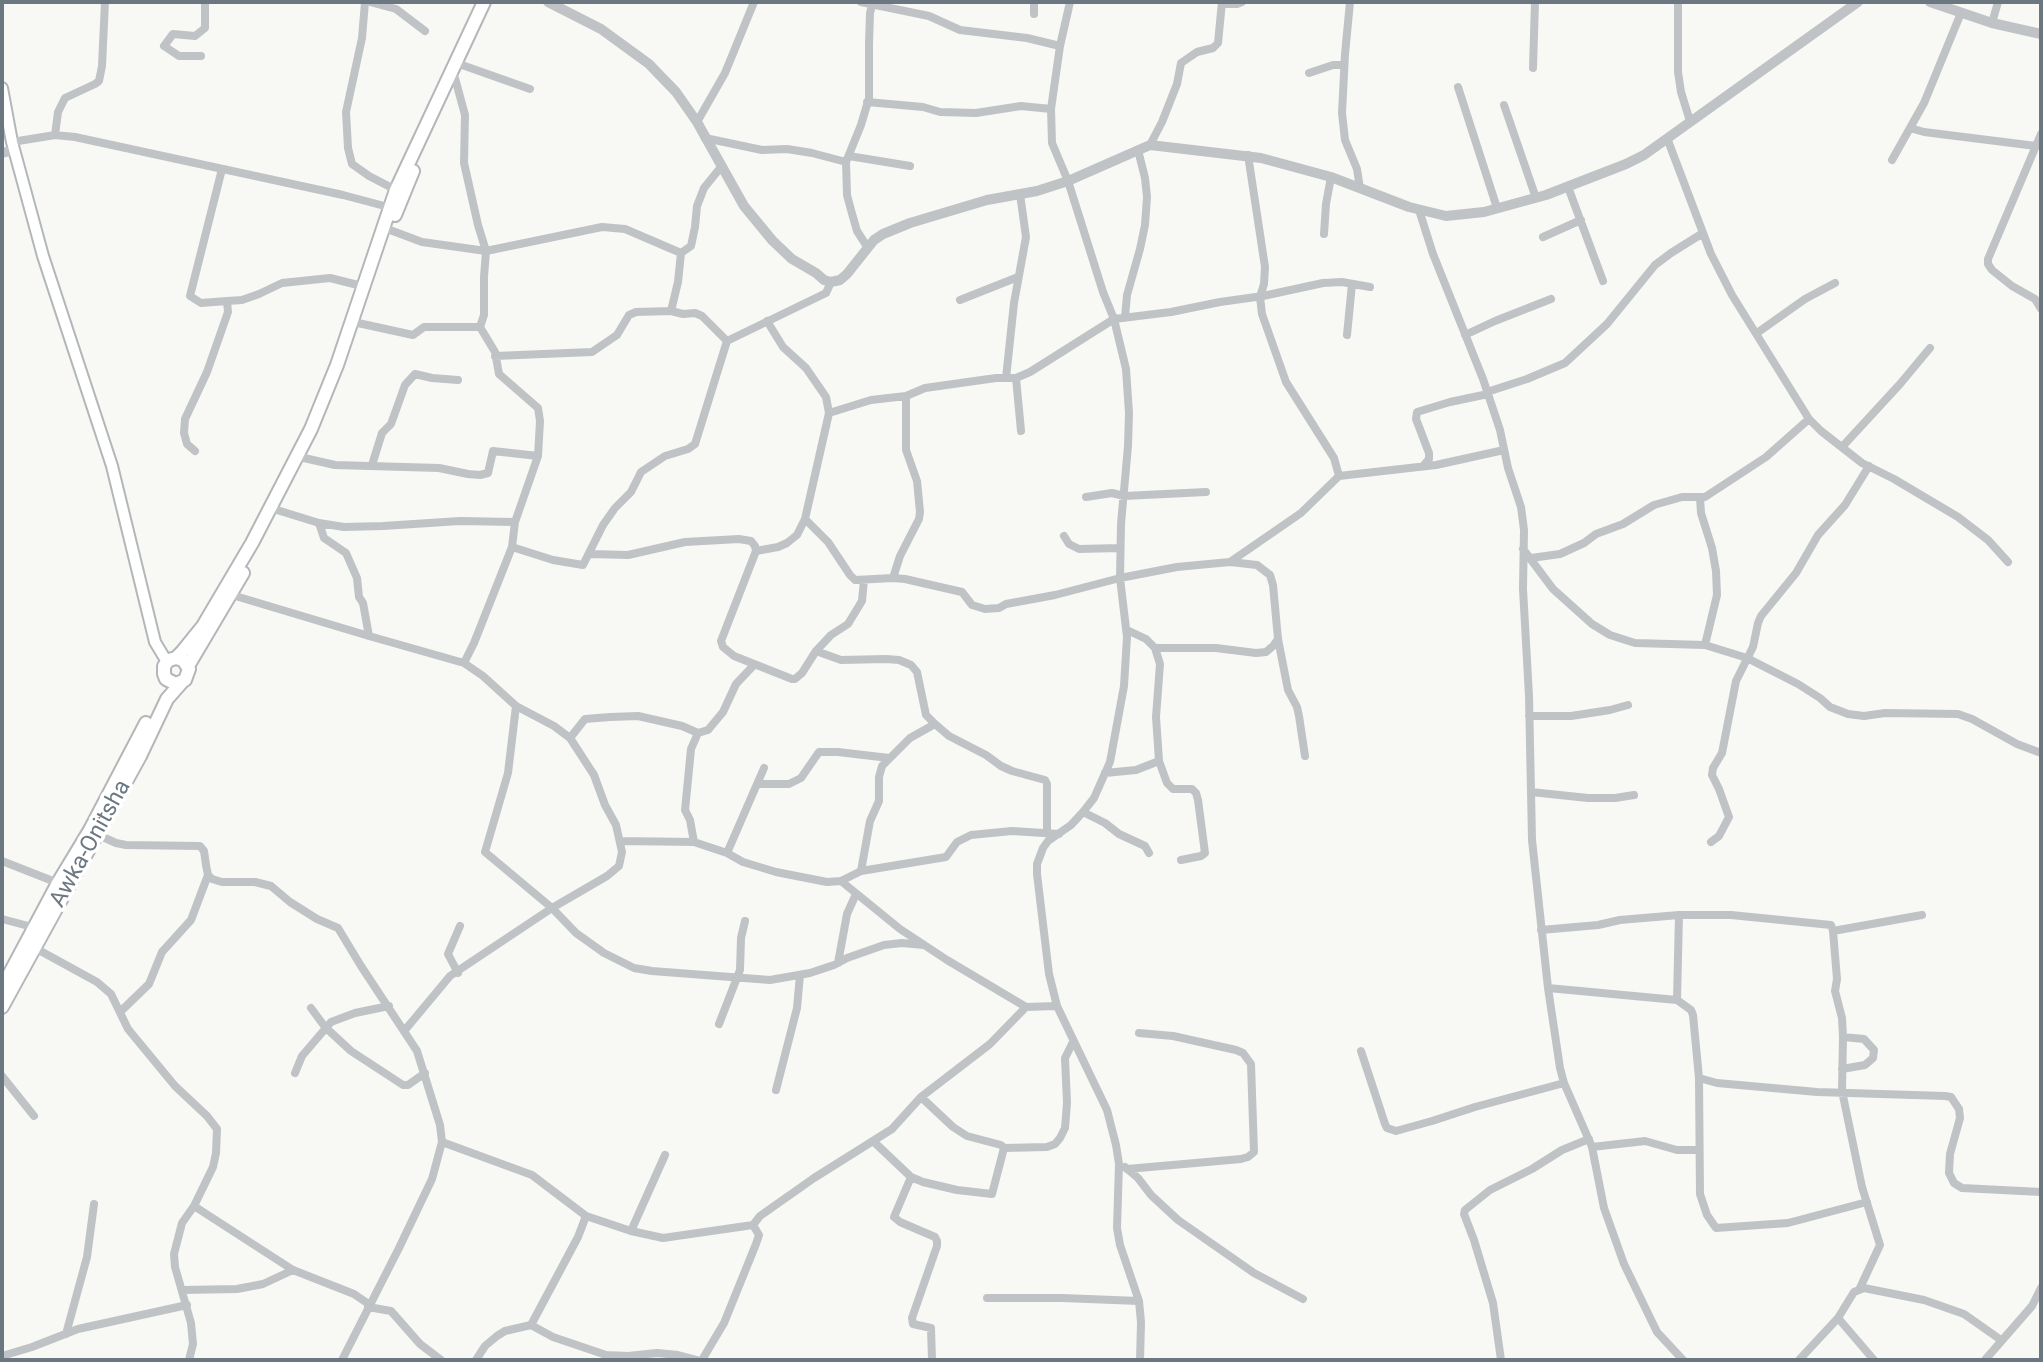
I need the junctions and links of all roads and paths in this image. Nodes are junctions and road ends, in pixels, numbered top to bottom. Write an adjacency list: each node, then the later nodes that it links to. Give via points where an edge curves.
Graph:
1 (105, 2): 43 (street, via 99,81 65,98)
2 (205, 2): 26 (street, via 205,28 195,36 173,34 164,46 179,57)
3 (367, 2): 23 (street, via 396,9); 61 (street, via 346,112 348,148 356,168)
4 (484, 2): 61 (main road)
5 (493, 2): 27 (main road)
6 (548, 2): 39 (street, via 601,29 649,64)
7 (754, 2): 39 (street, via 725,73)
8 (861, 2): 19 (street)
9 (1034, 2): 21 (street)
10 (1070, 2): 25 (street)
11 (1242, 2): 18 (street)
12 (1350, 2): 28 (street)
13 (1535, 2): 29 (street)
14 (1678, 2): 38 (street, via 1678,72)
15 (1858, 2): 38 (street)
16 (1930, 2): 20 (street)
17 (1998, 2): 22 (street)
18 (1222, 3): 46 (street, via 1219,43 1181,63 1177,84)
19 (873, 4): 25 (street, via 929,16 960,30); 35 (street)
20 (1961, 13): 22 (street); 41 (street)
21 (1034, 14)
22 (1992, 23): 24 (street)
23 (425, 31)
24 (2041, 34)
25 (1060, 46): 37 (street)
26 (201, 57)
27 (462, 65): 31 (main road); 34 (street)
28 (1344, 65): 30 (street); 60 (street, via 1345,139)
29 (1534, 68)
30 (1309, 73)
31 (455, 78): 64 (main road); 73 (street, via 465,115 464,163)
32 (1458, 87): 65 (street)
33 (2, 88): 40 (main road)
34 (530, 89)
35 (867, 102): 37 (street, via 940,112 976,113 1007,106); 52 (street)
36 (1504, 105): 63 (street)
37 (1051, 109): 58 (street, via 1052,143)
38 (1689, 121): 45 (street)
39 (697, 122): 44 (street)
40 (5, 125): 47 (main road)
41 (1910, 128): 48 (street); 53 (street)
42 (2041, 134): 48 (street)
43 (55, 135): 47 (street); 56 (street)
44 (705, 138): 52 (street, via 762,150 787,149); 55 (street)
45 (1667, 138): 59 (street, via 1626,164); 69 (street)
46 (1150, 145): 49 (street); 51 (street)
47 (13, 146): 50 (street); 146 (main road, via 43,256 112,467 155,642)
48 (2036, 146): 85 (street, via 1988,259 1992,270)
49 (1138, 150): 58 (street); 90 (street, via 1147,197 1145,225)
50 (2, 153)
51 (1248, 155): 57 (street); 83 (street, via 1265,267)
52 (847, 159): 54 (street); 72 (street, via 847,195)
53 (1892, 160)
54 (910, 166)
55 (721, 167): 74 (street, via 704,188 691,246); 77 (street, via 772,240 792,259)
56 (222, 169): 64 (street); 87 (street, via 190,296 201,303)
57 (1331, 177): 60 (street); 70 (street)
58 (1068, 181): 62 (street); 91 (street)
59 (1568, 187): 63 (street); 67 (street)
60 (1360, 188): 66 (street)
61 (396, 190): 64 (main road)
62 (1020, 194): 72 (street, via 910,223 884,234); 75 (street, via 1026,237)
63 (1536, 198): 65 (street)
64 (393, 208): 68 (main road); 80 (main road)
65 (1497, 208): 66 (street, via 1454,215)
66 (1419, 210): 97 (street)
67 (1581, 220): 71 (street); 76 (street)
68 (390, 230): 73 (street, via 422,242); 93 (main road)
69 (1703, 233): 95 (street, via 1732,295); 103 (street, via 1655,265 1607,324 1565,363)
70 (1324, 234)
71 (1543, 237)
72 (867, 248): 77 (street, via 847,274)
73 (486, 251): 74 (street, via 602,227 625,229); 94 (street)
74 (681, 253): 89 (street)
75 (1018, 277): 86 (street); 101 (street)
76 (1604, 281)
77 (831, 282): 92 (street, via 825,293)
78 (1835, 283): 95 (street)
79 (1352, 284): 81 (street); 83 (street, via 1323,283); 96 (street)
80 (362, 286): 87 (street, via 330,278 282,283 259,295); 146 (main road, via 307,438 223,592)
81 (1370, 287)
82 (2041, 291): 85 (street)
83 (1260, 297): 90 (street); 116 (street, via 1286,382 1334,458)
84 (1551, 299): 97 (street)
85 (2035, 299): 88 (street)
86 (960, 300)
87 (227, 301): 110 (street, via 225,325 186,419 187,444)
88 (2041, 309)
89 (671, 311): 98 (street, via 702,316); 100 (street, via 629,315 617,335 592,352)
90 (1125, 317): 91 (street)
91 (1114, 319): 101 (street, via 1030,372); 118 (street, via 1128,398)
92 (767, 321): 98 (street); 105 (street, via 826,397)
93 (358, 323): 94 (street, via 413,335 424,327); 112 (main road, via 334,395)
94 (480, 327): 100 (street)
95 (1757, 333): 106 (street)
96 (1347, 335)
97 (1465, 335): 103 (street)
98 (727, 341): 130 (street, via 695,444 641,472 631,492 603,525)
99 (1930, 348): 108 (street)
100 (495, 356): 111 (street, via 499,374 538,408)
101 (1011, 378): 104 (street, via 942,385); 107 (street)
102 (458, 380): 113 (street, via 415,374 382,433)
103 (1488, 393): 109 (street); 114 (street, via 1417,412 1429,453)
104 (906, 396): 105 (street, via 871,400); 134 (street, via 906,450 917,481 920,512)
105 (829, 413): 122 (street)
106 (1809, 419): 108 (street); 120 (street, via 1766,457)
107 (1021, 431)
108 (1842, 447): 115 (street)
109 (1504, 450): 114 (street); 128 (street, via 1521,507)
110 (195, 451)
111 (538, 456): 113 (street, via 493,451 488,472 480,475); 123 (street)
112 (304, 458): 113 (street, via 335,465); 121 (main road)
113 (372, 465)
114 (1423, 466): 116 (street)
115 (1869, 467): 133 (street, via 1958,517); 144 (street, via 1762,616)
116 (1339, 476): 132 (street, via 1301,513)
117 (1206, 492): 118 (street)
118 (1124, 496): 119 (street); 127 (street)
119 (1086, 497)
120 (1700, 498): 131 (street, via 1682,496 1654,505 1560,554); 141 (street, via 1717,595)
121 (277, 510): 124 (street); 137 (main road)
122 (806, 519): 129 (street, via 787,543); 136 (street, via 852,578)
123 (515, 522): 124 (street, via 344,527); 126 (street)
124 (319, 523): 139 (street, via 324,538 346,553 357,579)
125 (1063, 536): 127 (street, via 1079,549)
126 (512, 547): 130 (street, via 580,566); 145 (street)
127 (1120, 548): 135 (street)
128 (1523, 549): 131 (street); 152 (street)
129 (756, 551): 130 (street, via 751,541 740,540 685,542 628,555); 147 (street, via 721,641 734,656)
130 (590, 554)
131 (1531, 558): 141 (street, via 1553,589 1610,635 1635,643)
132 (1230, 562): 135 (street); 140 (street, via 1257,565 1270,575)
133 (2008, 562)
134 (893, 578): 135 (street, via 962,592 972,605 985,609); 136 (street)
135 (1120, 578): 138 (street)
136 (864, 580): 143 (street, via 862,601 848,624)
137 (232, 595): 139 (street); 148 (main road)
138 (1127, 630): 142 (street); 161 (street, via 1124,686)
139 (369, 636): 145 (street)
140 (1278, 639): 142 (street, via 1266,652 1256,653); 157 (street)
141 (1705, 645): 144 (street)
142 (1155, 648): 159 (street, via 1160,664)
143 (816, 651): 147 (street, via 795,679); 153 (street, via 841,660 900,660 911,665 917,672 926,715)
144 (1748, 658): 156 (street, via 1848,715 1958,714); 171 (street, via 1737,681 1722,753 1713,768 1728,817 1720,836)
145 (464, 663): 151 (street)
146 (169, 665): 148 (main road, via 183,660); 149 (main road, via 171,682); 166 (main road, Awka-Onitsha, via 155,706)
147 (754, 665): 154 (street, via 736,684 723,712 708,730)
148 (188, 666): 149 (main road)
149 (182, 682): 166 (main road, Awka-Onitsha, via 162,707 140,756)
150 (1628, 705): 152 (street, via 1571,716)
151 (516, 706): 155 (street); 181 (street, via 508,774 485,852)
152 (1529, 716): 163 (street)
153 (935, 724): 158 (street, via 910,738); 167 (street, via 1001,766 1045,780)
154 (698, 733): 155 (street, via 638,716 619,716 585,719); 170 (street, via 689,758 685,802)
155 (570, 738): 169 (street, via 594,775)
156 (2041, 753)
157 (1305, 756)
158 (889, 758): 162 (street, via 819,752 801,778 789,784); 176 (street, via 879,777 879,801 870,821)
159 (1159, 761): 161 (street, via 1136,770); 174 (street, via 1170,788 1192,789 1198,800 1205,853)
160 (764, 768): 162 (street)
161 (1105, 773): 165 (street)
162 (758, 784): 172 (street)
163 (1531, 792): 164 (street, via 1615,799); 188 (street)
164 (1634, 795)
165 (1083, 812): 168 (street); 173 (street)
166 (94, 833): 177 (street, via 126,845 200,846); 179 (main road, Awka-Onitsha); 187 (main road, Awka-Onitsha)
167 (1047, 833): 168 (street); 176 (street, via 971,835 957,842 946,857)
168 (1059, 834): 200 (street, via 1048,841 1037,864 1047,966)
169 (621, 841): 170 (street); 181 (street, via 620,866)
170 (694, 842): 172 (street)
171 (1712, 842)
172 (727, 853): 178 (street, via 776,873)
173 (1149, 853)
174 (1181, 860)
175 (2, 861): 179 (street)
176 (861, 870): 178 (street)
177 (208, 875): 199 (street, via 216,881 271,886 299,908 338,928); 204 (street, via 191,920 162,952 149,985)
178 (841, 881): 180 (street)
179 (58, 883): 187 (main road, Awka-Onitsha)
180 (856, 894): 190 (street); 192 (street)
181 (552, 908): 193 (street); 195 (street, via 590,944 634,968)
182 (1679, 915): 188 (street); 189 (street, via 1828,924); 198 (street)
183 (1922, 915): 189 (street)
184 (2, 919): 187 (street)
185 (745, 921): 195 (street)
186 (460, 926): 193 (street, via 448,954)
187 (40, 929): 191 (main road, Awka-Onitsha); 196 (main road, Awka-Onitsha)
188 (1541, 930): 197 (street)
189 (1833, 931): 209 (street, via 1835,991)
190 (925, 945): 192 (street, via 884,945); 202 (street)
191 (35, 948): 201 (main road, Awka-Onitsha); 204 (street, via 97,982 111,994)
192 (838, 963): 194 (street)
193 (458, 973): 207 (street, via 450,976)
194 (800, 975): 195 (street, via 770,980); 218 (street, via 797,1008)
195 (737, 978): 205 (street)
196 (2, 988)
197 (1548, 988): 198 (street); 217 (street)
198 (1677, 1000): 216 (street, via 1693,1015)
199 (389, 1006): 206 (street, via 355,1013); 207 (street)
200 (1057, 1006): 202 (street); 210 (street)
201 (2, 1007)
202 (1026, 1007): 220 (street, via 990,1044)
203 (311, 1008): 206 (street)
204 (120, 1012): 233 (street, via 128,1029 175,1086 217,1129 213,1167)
205 (719, 1024)
206 (325, 1027): 213 (street); 214 (street, via 351,1051 403,1085)
207 (405, 1030): 214 (street)
208 (1139, 1033): 228 (street, via 1243,1053 1251,1064 1254,1152 1241,1159)
209 (1843, 1037): 212 (street); 212 (street, via 1864,1039 1874,1050 1865,1065)
210 (1073, 1042): 225 (street, via 1065,1058 1067,1103 1060,1138 1047,1147); 228 (street, via 1107,1110)
211 (1361, 1051): 217 (street, via 1385,1124 1396,1130)
212 (1842, 1069): 219 (street)
213 (295, 1073)
214 (425, 1073): 223 (street)
215 (2, 1076): 221 (street)
216 (1699, 1078): 219 (street); 226 (street)
217 (1564, 1083): 224 (street)
218 (776, 1090)
219 (1842, 1091): 230 (street, via 1951,1097 1960,1118 1950,1154 1949,1173 1954,1183 1962,1188); 231 (street)
220 (921, 1097): 222 (street, via 892,1129); 225 (street, via 967,1136)
221 (34, 1116)
222 (873, 1141): 229 (street); 235 (street, via 814,1178)
223 (442, 1142): 234 (street, via 532,1175); 245 (street, via 432,1179)
224 (1590, 1143): 226 (street, via 1645,1141 1677,1150); 260 (street, via 1562,1150 1490,1190 1465,1210 1493,1303); 261 (street, via 1604,1209 1623,1264 1657,1332)
225 (1004, 1148): 229 (street, via 990,1195)
226 (1699, 1150): 231 (street, via 1700,1194 1716,1228 1788,1223)
227 (665, 1154): 236 (street)
228 (1123, 1167): 242 (street, via 1178,1220 1254,1273); 243 (street, via 1117,1228)
229 (911, 1177): 258 (street, via 894,1217 937,1241 912,1318 913,1324 931,1328)
230 (2041, 1192)
231 (1867, 1202): 240 (street, via 1880,1245)
232 (94, 1204): 248 (street, via 87,1257)
233 (194, 1206): 237 (street); 239 (street, via 182,1223 174,1254)
234 (586, 1216): 236 (street); 247 (street)
235 (753, 1225): 236 (street, via 663,1238); 257 (street, via 759,1236 756,1244 724,1323)
236 (632, 1231)
237 (293, 1270): 239 (street, via 263,1284 237,1289); 245 (street, via 354,1294)
238 (2041, 1288): 249 (street, via 2032,1306)
239 (183, 1290): 244 (street)
240 (1859, 1290): 246 (street); 249 (street, via 1924,1300 1964,1314)
241 (987, 1298): 243 (street)
242 (1303, 1299)
243 (1139, 1301): 259 (street)
244 (187, 1305): 248 (street); 252 (street)
245 (369, 1306): 253 (street); 254 (street, via 391,1311)
246 (1838, 1318): 262 (street); 263 (street)
247 (531, 1325): 251 (street, via 606,1354); 255 (street, via 496,1336)
248 (66, 1334): 250 (street)
249 (2001, 1340): 264 (street)
250 (2, 1356)
251 (678, 1357): 256 (street)
252 (191, 1360)
253 (342, 1360)
254 (441, 1360)
255 (477, 1360)
256 (697, 1360)
257 (702, 1360)
258 (932, 1360)
259 (1140, 1360)
260 (1501, 1360)
261 (1683, 1360)
262 (1799, 1360)
263 (1874, 1360)
264 (1984, 1360)

